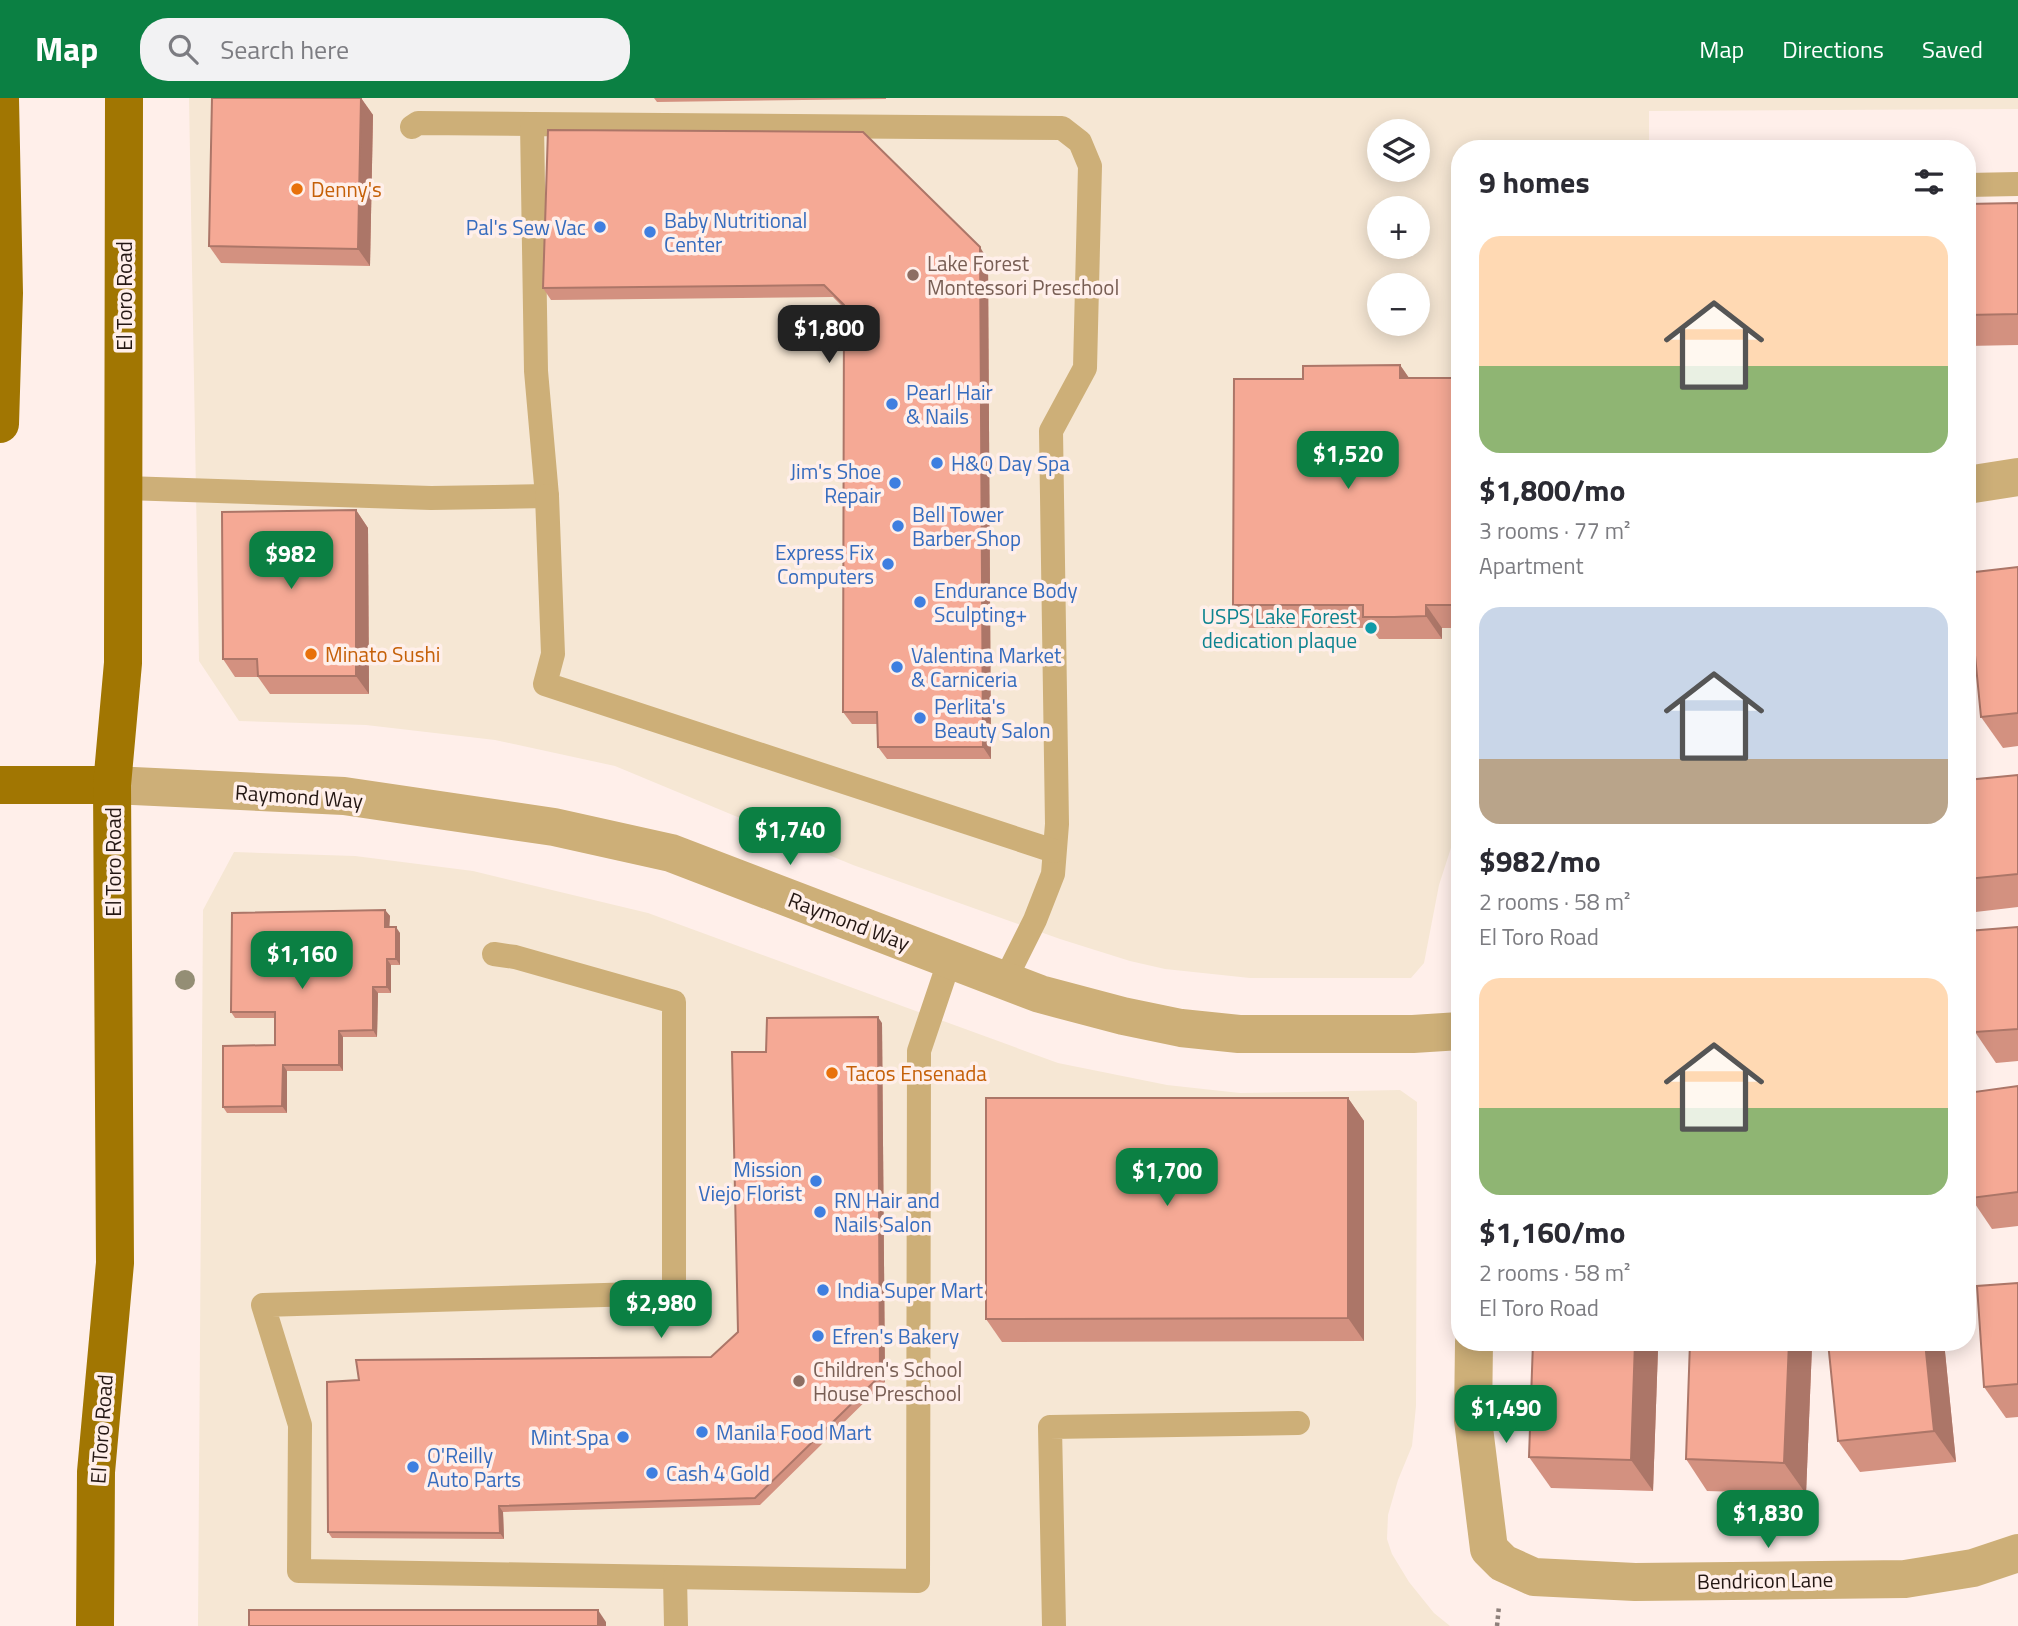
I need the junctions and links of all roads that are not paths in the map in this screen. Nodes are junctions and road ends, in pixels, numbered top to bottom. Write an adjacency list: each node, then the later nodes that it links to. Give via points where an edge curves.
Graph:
1 (124, 98): 11 (main road, El Toro Road)
2 (0, 99): 7 (main road)
3 (532, 124): 4 (lane, via 418,122); 12 (lane, via 536,371); 15 (lane, via 1062,128 1080,142 1090,166 1085,368 1051,430)
4 (412, 127)
5 (2018, 184): 6 (lane)
6 (1976, 185)
7 (2, 293): 8 (main road)
8 (0, 424)
9 (2018, 477): 10 (street)
10 (1976, 484)
11 (125, 488): 12 (lane, via 431,498); 14 (main road, El Toro Road, via 123,663)
12 (547, 496): 15 (lane, via 553,654 545,684)
13 (0, 785): 14 (main road)
14 (112, 785): 17 (street, Raymond Way, via 344,796 554,827 671,853); 24 (main road, El Toro Road, via 115,1263 96,1472)
15 (1055, 851): 18 (lane, via 1053,874)
16 (494, 954): 23 (lane, via 674,1002 674,1293 263,1305 300,1425 299,1571)
17 (950, 960): 18 (street, Raymond Way); 23 (lane, via 919,1051 918,1581)
18 (1005, 980): 19 (street, Raymond Way, via 1064,1000 1181,1028 1239,1034)
19 (1451, 1032)
20 (1474, 1351): 22 (street, Bendricon Lane, via 1474,1420 1489,1549 1511,1568 1534,1577 1621,1581 1905,1579 1973,1568)
21 (1298, 1423): 26 (lane, via 1050,1427)
22 (2018, 1553)
23 (676, 1577): 25 (lane)
24 (95, 1626)
25 (676, 1626)
26 (1054, 1626)

